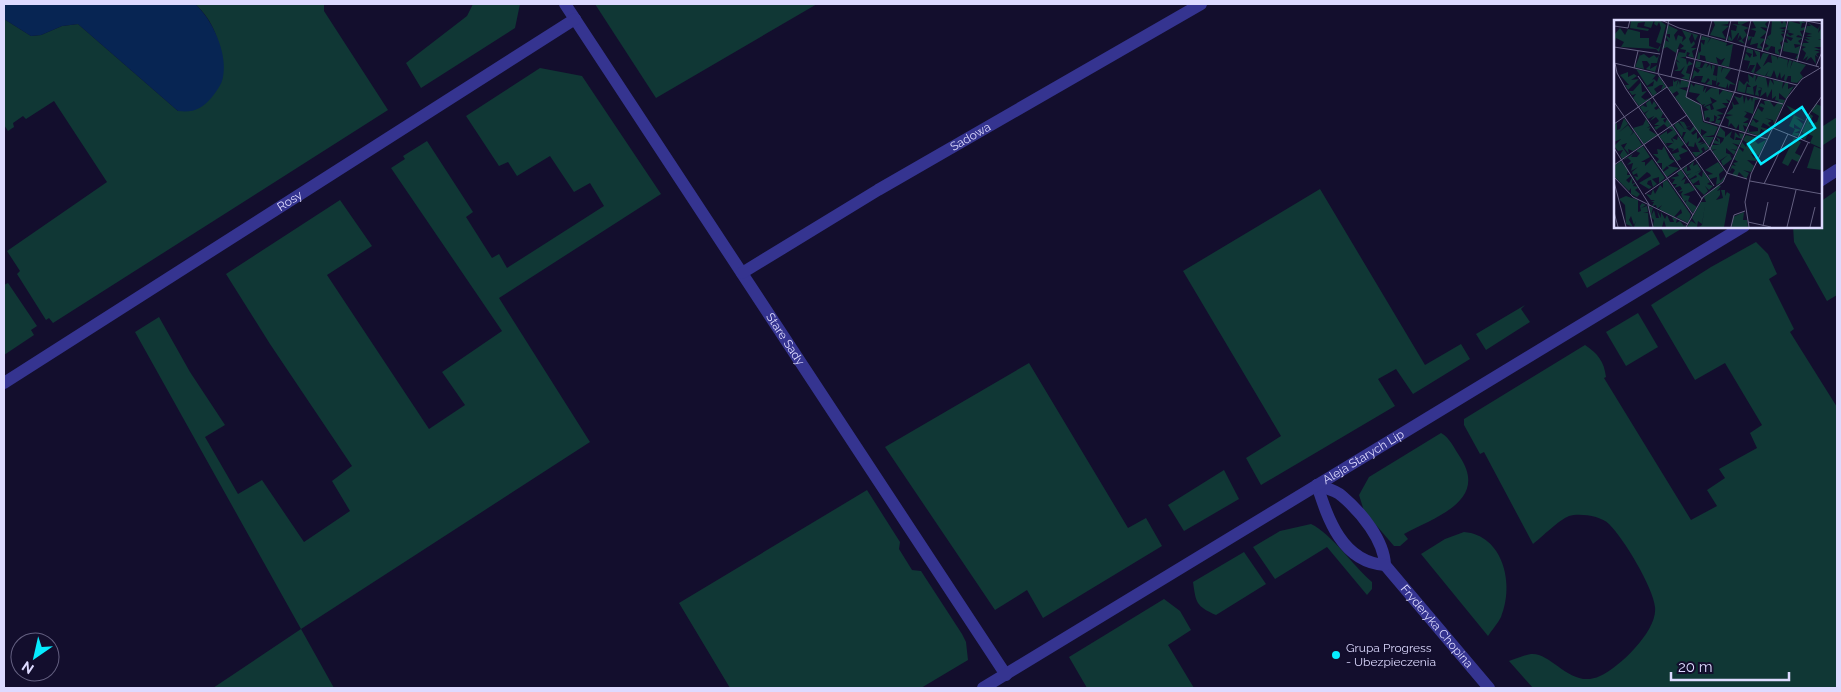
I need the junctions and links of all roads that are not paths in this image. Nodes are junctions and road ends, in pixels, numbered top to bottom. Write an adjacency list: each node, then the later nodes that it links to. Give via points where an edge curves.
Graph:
1 (565, 4): 3 (street, Stare Sady)
2 (1201, 4): 7 (street, Sadowa, via 878,190)
3 (575, 19): 7 (street, Stare Sady); 8 (street, Rosy)
4 (1837, 170): 5 (street)
5 (1821, 180)
6 (1741, 228): 9 (street, Aleja Starych Lip)
7 (742, 273): 11 (street, Stare Sady)
8 (4, 383)
9 (1317, 485): 10 (street, Fryderyka Chopina, via 1341,494 1381,542); 10 (street, via 1330,525 1352,551 1372,564); 11 (street, Aleja Starych Lip)
10 (1385, 565): 13 (street, Fryderyka Chopina)
11 (1006, 675): 12 (street, Aleja Starych Lip)
12 (983, 688)
13 (1489, 688)

